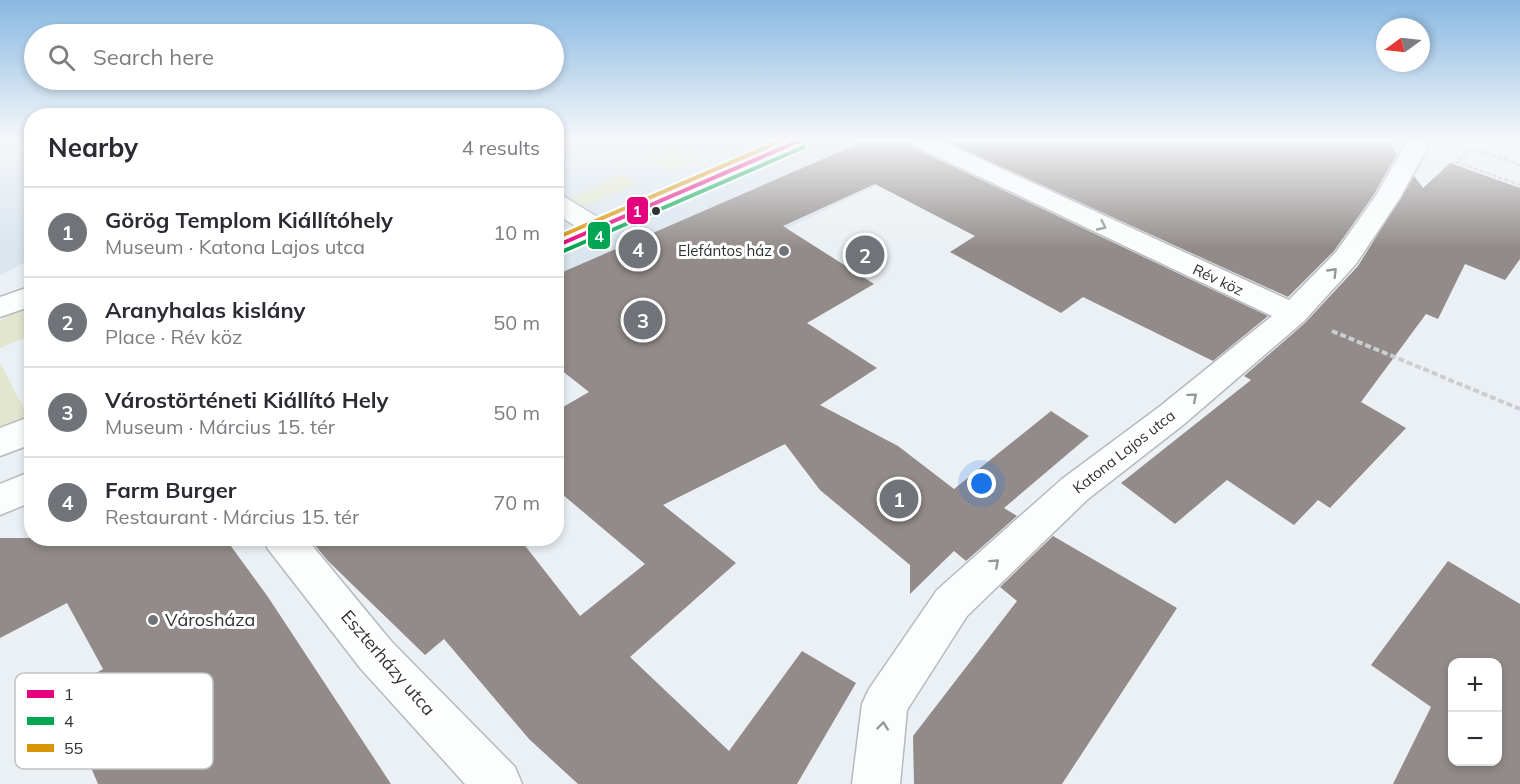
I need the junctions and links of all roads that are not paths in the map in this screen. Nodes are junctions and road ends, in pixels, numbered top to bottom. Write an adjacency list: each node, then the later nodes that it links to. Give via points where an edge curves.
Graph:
1 (716, 177): 5 (street)
2 (998, 177): 9 (street, Rév köz, one-way to 9)
3 (1398, 177): 9 (street, Katona Lajos utca, one-way to 3, via 1346,258 1388,198)
4 (564, 207): 5 (street)
5 (597, 228): 6 (street)
6 (564, 242)
7 (24, 299): 8 (street)
8 (0, 308)
9 (1293, 314): 16 (street, Katona Lajos utca, one-way to 9, via 885,704 952,603 1075,489 1171,416)
10 (24, 432): 11 (street)
11 (0, 443)
12 (24, 489): 13 (street)
13 (0, 500)
14 (288, 546): 15 (street, Eszterházy utca, via 376,655)
15 (498, 784)
16 (876, 784)

